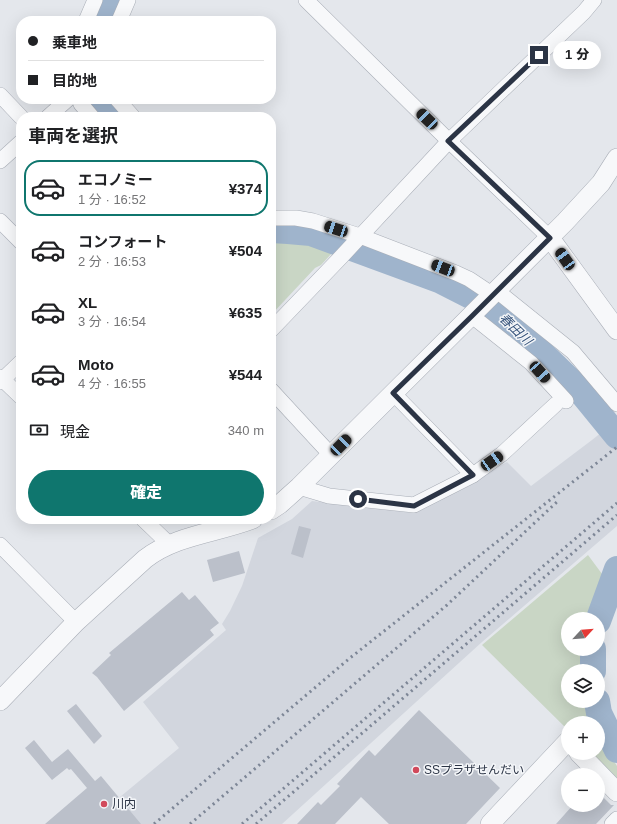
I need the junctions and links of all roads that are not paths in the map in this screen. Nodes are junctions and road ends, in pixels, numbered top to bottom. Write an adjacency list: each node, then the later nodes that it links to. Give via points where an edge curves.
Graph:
1 (95, 0): 5 (street)
2 (128, 0): 6 (street)
3 (306, 0): 15 (street)
4 (594, 0): 15 (street)
5 (88, 16)
6 (121, 16)
7 (0, 95): 11 (street)
8 (62, 104): 12 (street)
9 (81, 104): 13 (street)
10 (122, 104): 14 (street)
11 (16, 112)
12 (54, 112)
13 (88, 112)
14 (130, 112)
15 (448, 141): 22 (street); 23 (street)
16 (16, 147): 18 (street)
17 (617, 158): 22 (street, via 601,183)
18 (0, 161)
19 (276, 218): 23 (street, via 313,221)
20 (0, 221): 21 (street)
21 (16, 237)
22 (550, 238): 24 (street); 27 (street)
23 (357, 239): 24 (street, via 456,273); 26 (street)
24 (493, 295): 25 (street); 33 (street, via 572,352)
25 (474, 314): 31 (street); 35 (street, via 531,363 561,402 502,454)
26 (276, 325)
27 (617, 330)
28 (16, 366): 29 (street)
29 (1, 379): 30 (street)
30 (16, 392)
31 (393, 393): 34 (street); 35 (street)
32 (276, 396): 34 (street)
33 (617, 404)
34 (330, 455): 36 (street)
35 (473, 475): 36 (street, via 414,506 330,496)
36 (299, 487): 37 (street)
37 (276, 507)
38 (148, 524): 40 (street)
39 (241, 524): 40 (street)
40 (169, 544): 42 (street, via 145,559)
41 (0, 545): 42 (street)
42 (76, 622): 43 (street)
43 (0, 701)
44 (561, 748): 48 (street)
45 (586, 760): 46 (street)
46 (617, 792)
47 (617, 819): 49 (street)
48 (490, 824)
49 (612, 824)

